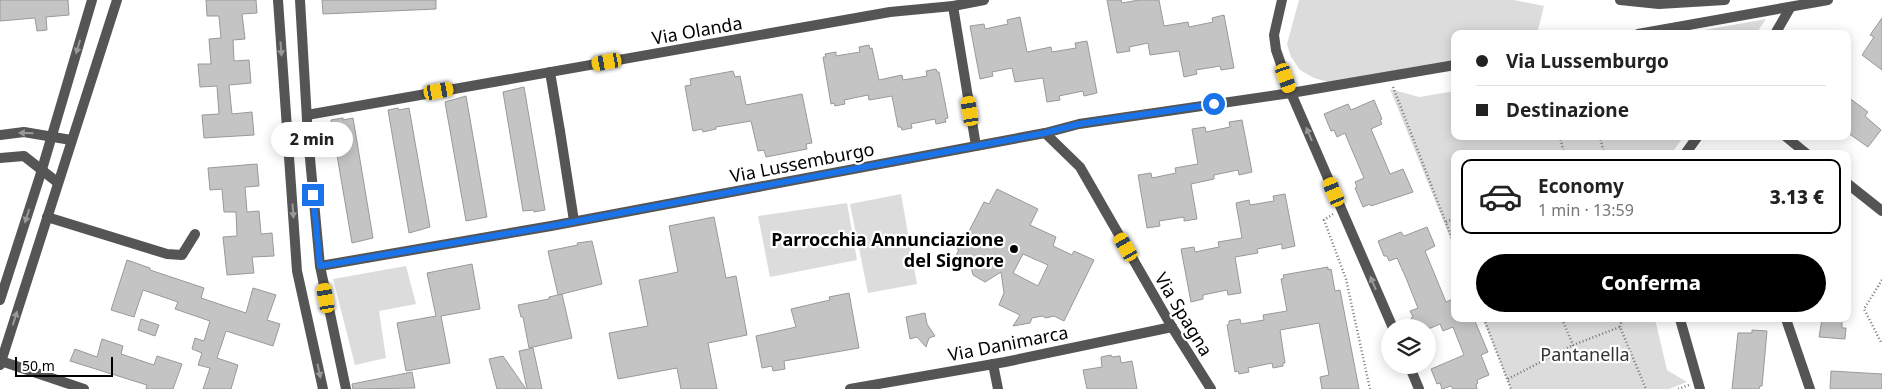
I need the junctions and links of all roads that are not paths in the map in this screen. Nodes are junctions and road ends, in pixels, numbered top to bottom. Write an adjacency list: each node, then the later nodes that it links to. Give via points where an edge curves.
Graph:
1 (92, 0): 20 (street, one-way to 20)
2 (117, 0): 21 (street)
3 (278, 0): 43 (street, one-way to 43, via 297,271)
4 (300, 0): 17 (street)
5 (984, 0): 10 (street, Via Olanda)
6 (1282, 0): 16 (street, via 1274,35)
7 (1620, 0): 8 (street, via 1659,4)
8 (1725, 0)
9 (1828, 0): 11 (street)
10 (953, 6): 15 (street, Via Olanda, via 890,12); 23 (street)
11 (1790, 8): 12 (street); 13 (street)
12 (1661, 30)
13 (1777, 30)
14 (1451, 66): 16 (street, Via Lussemburgo)
15 (550, 72): 17 (street, Via Olanda); 31 (street)
16 (1291, 93): 18 (street, Via Lussemburgo, via 1079,124); 35 (street, one-way to 16)
17 (307, 115): 33 (street)
18 (1045, 133): 23 (street, Via Lussemburgo); 38 (street, Via Spagna, via 1080,167)
19 (0, 135): 20 (street, one-way to 19, via 24,132)
20 (52, 137): 21 (street); 26 (street)
21 (70, 140): 27 (street)
22 (1790, 140): 24 (street)
23 (976, 146): 31 (street, Via Lussemburgo)
24 (1803, 150)
25 (0, 158): 26 (street, via 24,156)
26 (42, 169): 27 (street); 34 (street, one-way to 34)
27 (58, 182): 30 (street)
28 (1851, 186): 29 (street)
29 (1882, 211)
30 (47, 217): 32 (street, via 167,254 182,255); 39 (street, one-way to 30)
31 (574, 221): 33 (street, Via Lussemburgo)
32 (195, 234)
33 (320, 266): 44 (street)
34 (0, 300)
35 (1389, 319)
36 (1681, 322): 49 (street)
37 (1787, 322): 50 (street)
38 (1172, 327): 40 (street, Via Danimarca); 47 (street, Via Spagna)
39 (0, 363): 42 (street)
40 (993, 364): 45 (street, Via Danimarca); 46 (street)
41 (1413, 374): 48 (street)
42 (84, 389)
43 (323, 389)
44 (346, 389)
45 (850, 389)
46 (998, 389)
47 (1211, 389)
48 (1419, 389)
49 (1700, 389)
50 (1810, 389)

